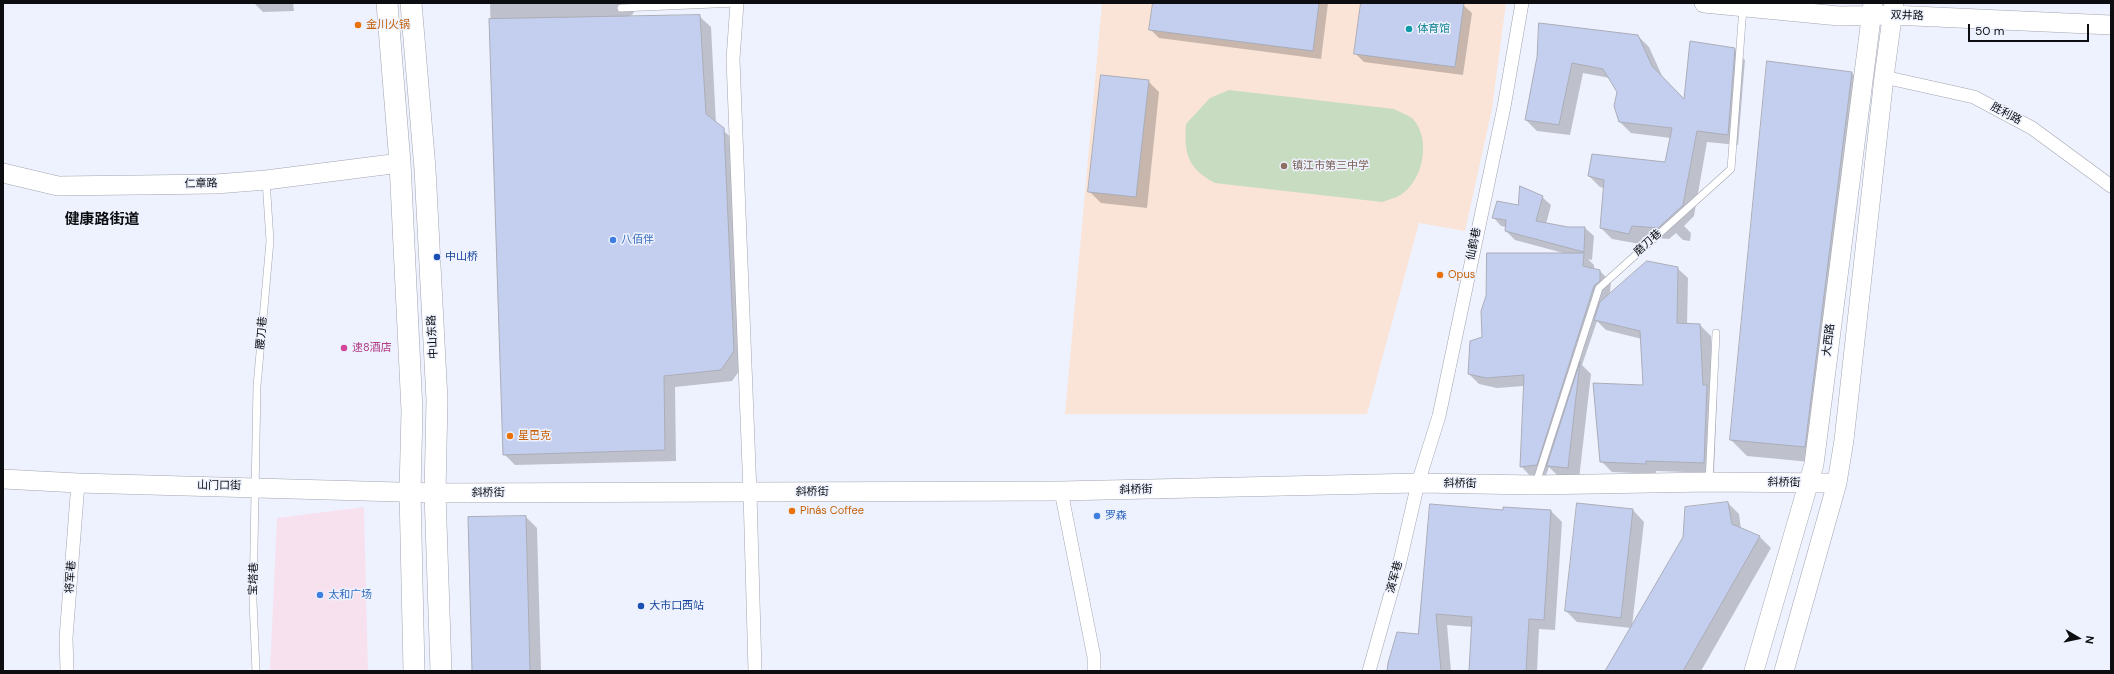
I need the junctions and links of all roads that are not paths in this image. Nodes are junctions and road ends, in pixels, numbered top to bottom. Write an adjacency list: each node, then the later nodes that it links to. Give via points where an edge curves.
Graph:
1 (388, 3): 12 (main road)
2 (411, 3): 27 (main road, 中山东路, via 425,169 437,400)
3 (737, 3): 7 (lane); 28 (street, via 733,59)
4 (1522, 3): 20 (street, 仙鹤巷, via 1504,107 1439,416)
5 (1704, 3): 6 (street, 双井路)
6 (1743, 7): 8 (street, 双井路, via 1839,16); 23 (lane, 磨刀巷, via 1731,169 1599,288)
7 (621, 8)
8 (1871, 9): 9 (street, 双井路); 21 (street, 大西路, via 1814,464)
9 (1893, 9): 10 (street, 双井路); 11 (street)
10 (2111, 25)
11 (1884, 77): 15 (street, 胜利路, via 1974,97 2032,128); 22 (street, via 1844,440)
12 (400, 163): 14 (street, 仁章路); 26 (main road, via 412,411)
13 (3, 172): 14 (street, 仁章路, via 58,186 216,184)
14 (266, 180): 24 (lane, 腰刀巷, via 270,241 257,386)
15 (2111, 186)
16 (1716, 333): 18 (lane)
17 (3, 479): 19 (street, 山门口街)
18 (1710, 482): 21 (street, 斜桥街); 23 (street, 斜桥街)
19 (78, 483): 24 (street, 山门口街); 29 (street, 将军巷, via 66,638)
20 (1418, 483): 23 (street, 斜桥街); 25 (street, 斜桥街); 35 (street, 演军巷, via 1400,561)
21 (1808, 483): 22 (street, 斜桥街); 36 (street, 大西路)
22 (1837, 483): 37 (street)
23 (1535, 485)
24 (256, 487): 26 (street, 山门口街); 30 (lane, 宝塔巷, via 253,601)
25 (1061, 491): 28 (street, 斜桥街); 34 (street, via 1094,657)
26 (410, 492): 27 (street, 山门口街); 31 (main road)
27 (435, 493): 28 (street, 斜桥街); 32 (main road, 中山东路)
28 (750, 493): 33 (street)
29 (67, 671)
30 (256, 671)
31 (414, 671)
32 (441, 671)
33 (755, 671)
34 (1094, 671)
35 (1369, 671)
36 (1754, 671)
37 (1784, 671)

